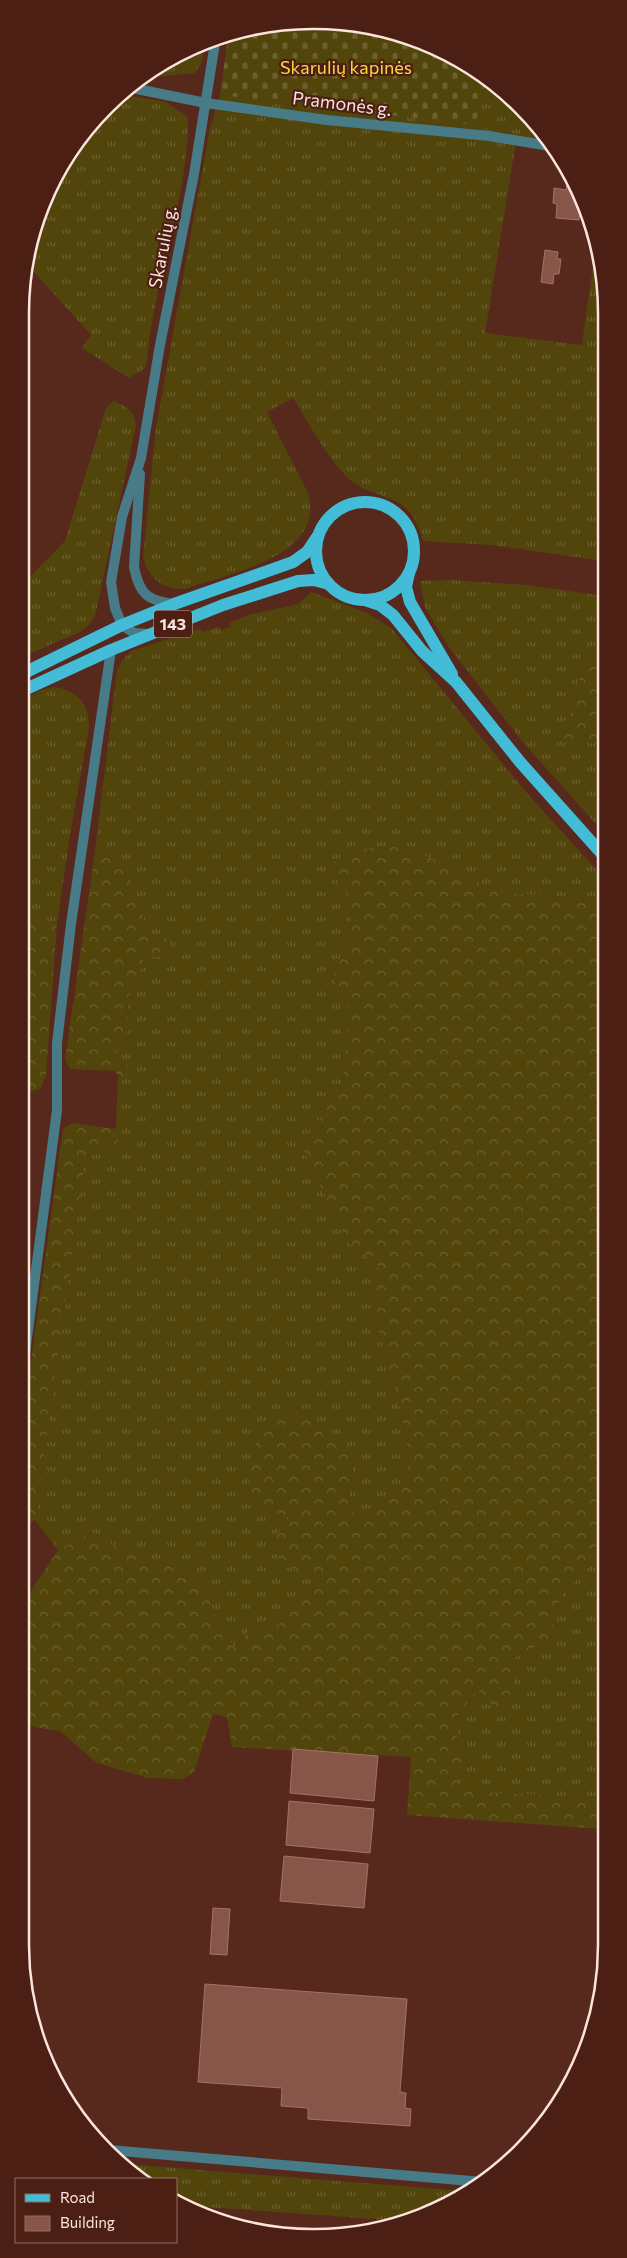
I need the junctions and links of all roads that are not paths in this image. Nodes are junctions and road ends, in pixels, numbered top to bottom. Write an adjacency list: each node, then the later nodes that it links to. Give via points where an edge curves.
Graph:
1 (214, 47): 3 (street, Skarulių g.)
2 (138, 89): 3 (street, Pramonės g.)
3 (206, 103): 4 (street, Pramonės g.); 5 (street, Skarulių g.)
4 (542, 145)
5 (141, 458): 10 (street, Skarulių g., via 134,568 137,582 144,594 158,602); 11 (street, Skarulių g., via 122,518 111,582 115,608)
6 (317, 538): 7 (main road, 143, via 330,516 341,508 366,501 380,504 402,519 410,531 413,558); 8 (main road, 143, via 317,562); 10 (main road, 143, via 307,552 293,562)
7 (409, 572): 9 (main road, via 391,592); 15 (main road, 143, via 406,587 410,602)
8 (329, 584): 9 (main road, 143, via 345,596); 12 (main road, 143, via 298,580)
9 (365, 600): 15 (main road, 143, via 380,605 393,615 422,651)
10 (174, 604): 11 (main road, 143)
11 (122, 625): 12 (street, via 134,633); 14 (main road, 143)
12 (148, 634): 13 (main road, 143)
13 (110, 650): 16 (main road, 143); 18 (street, via 71,924 58,1043 57,1110)
14 (29, 671)
15 (456, 682): 17 (main road, 143, via 526,769)
16 (29, 688)
17 (598, 848)
18 (29, 1323)
19 (117, 2151): 20 (street)
20 (472, 2181)

